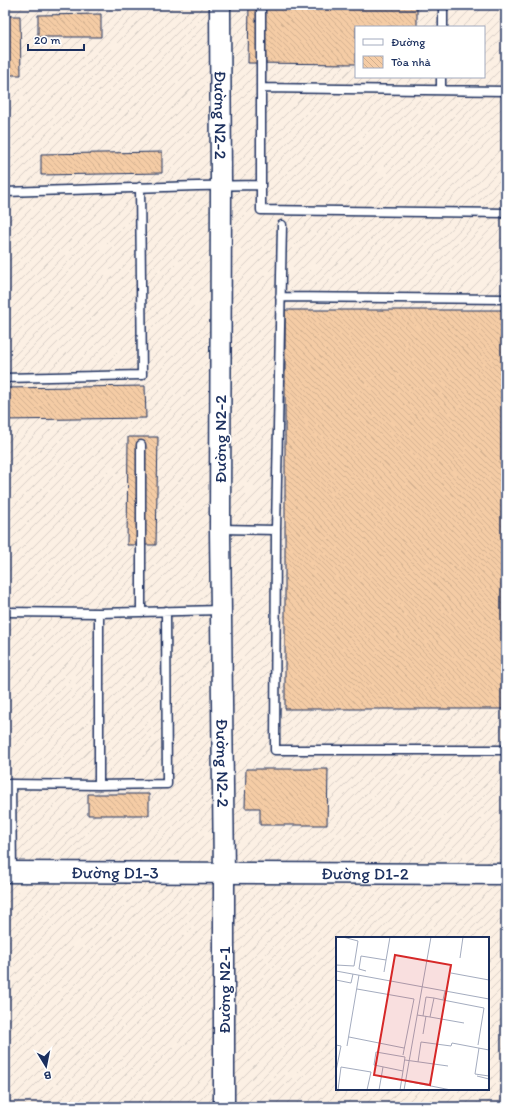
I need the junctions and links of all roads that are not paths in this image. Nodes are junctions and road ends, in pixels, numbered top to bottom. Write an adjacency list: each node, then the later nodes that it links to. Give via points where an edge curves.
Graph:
1 (220, 5): 9 (street, Đường N2-2)
2 (261, 5): 6 (lane)
3 (443, 5): 4 (lane)
4 (443, 26)
5 (441, 78): 7 (lane)
6 (261, 88): 7 (lane); 10 (lane)
7 (441, 90): 8 (lane)
8 (506, 91)
9 (221, 185): 10 (lane); 11 (lane); 19 (street, Đường N2-2)
10 (261, 185): 13 (lane, via 261,210)
11 (140, 187): 12 (lane); 17 (lane, via 142,375)
12 (5, 192)
13 (506, 213)
14 (282, 225): 15 (lane)
15 (280, 297): 16 (lane); 20 (lane)
16 (506, 299)
17 (5, 378)
18 (141, 444): 24 (lane)
19 (220, 528): 20 (lane); 21 (street, Đường N2-2)
20 (276, 530): 26 (lane, via 275,750)
21 (221, 610): 22 (lane); 30 (street, Đường N2-2)
22 (166, 611): 24 (lane); 28 (lane, via 167,784)
23 (5, 612): 25 (lane)
24 (141, 612): 25 (lane)
25 (100, 613): 28 (lane)
26 (506, 750)
27 (8, 784): 28 (lane); 29 (lane)
28 (99, 784)
29 (8, 872): 30 (street, Đường D1-3)
30 (224, 873): 31 (street, Đường D1-2); 32 (street, Đường N2-1)
31 (506, 874)
32 (224, 1107)

